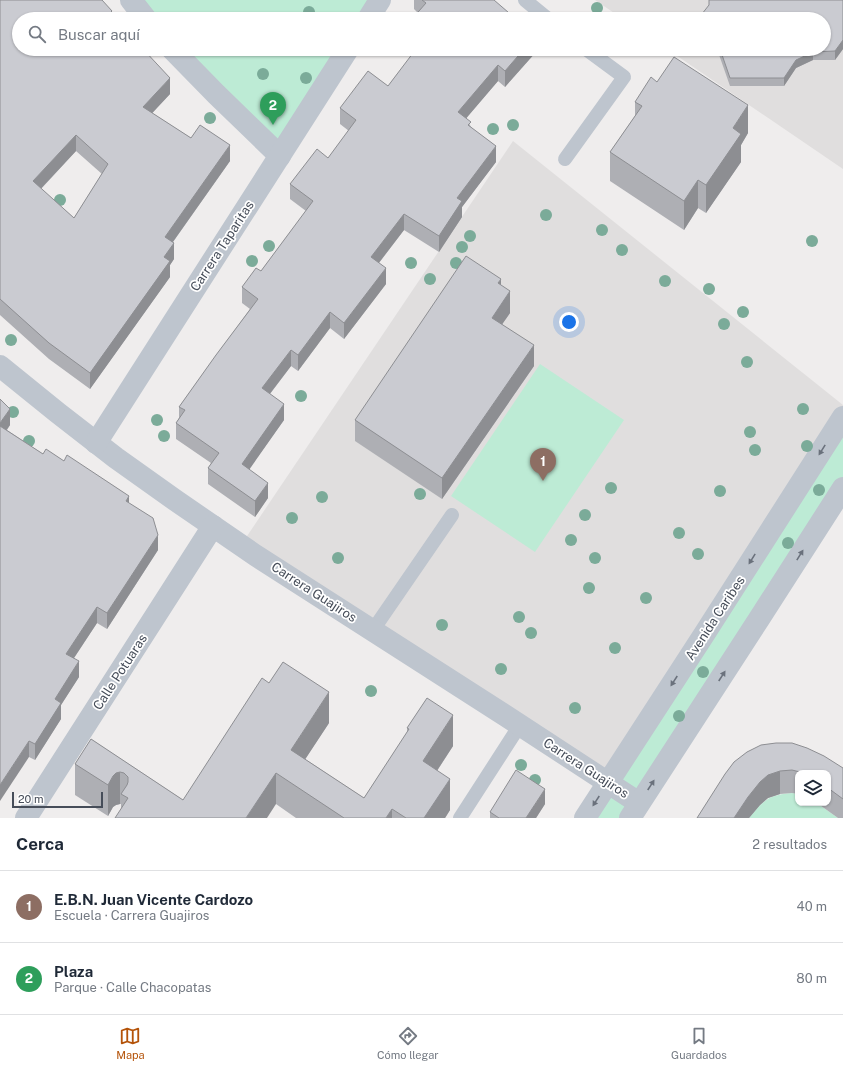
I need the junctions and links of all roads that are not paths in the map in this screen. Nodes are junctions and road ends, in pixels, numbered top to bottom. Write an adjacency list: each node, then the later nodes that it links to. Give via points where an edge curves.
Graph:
1 (131, 0): 4 (street)
2 (380, 0): 5 (street)
3 (525, 0): 6 (lane)
4 (140, 12)
5 (372, 12)
6 (540, 12)
7 (179, 56): 10 (street)
8 (344, 56): 10 (street, Carrera Taparitas)
9 (596, 56): 11 (lane, via 624,77)
10 (280, 156): 14 (street, Carrera Taparitas)
11 (565, 159)
12 (0, 366): 14 (street, Carrera Guajiros)
13 (843, 417): 20 (street, Avenida Caribes, one-way to 20)
14 (96, 443): 17 (street, Carrera Guajiros)
15 (843, 488): 21 (street, one-way to 15)
16 (452, 515): 18 (lane)
17 (213, 526): 18 (street, Carrera Guajiros); 22 (street, Calle Potuaras)
18 (374, 630): 19 (street, Carrera Guajiros)
19 (520, 725): 20 (street, Carrera Guajiros); 23 (lane)
20 (608, 783): 21 (street, Carrera Guajiros); 24 (street, Avenida Caribes, one-way to 24)
21 (635, 811)
22 (26, 818)
23 (460, 818)
24 (585, 818)

